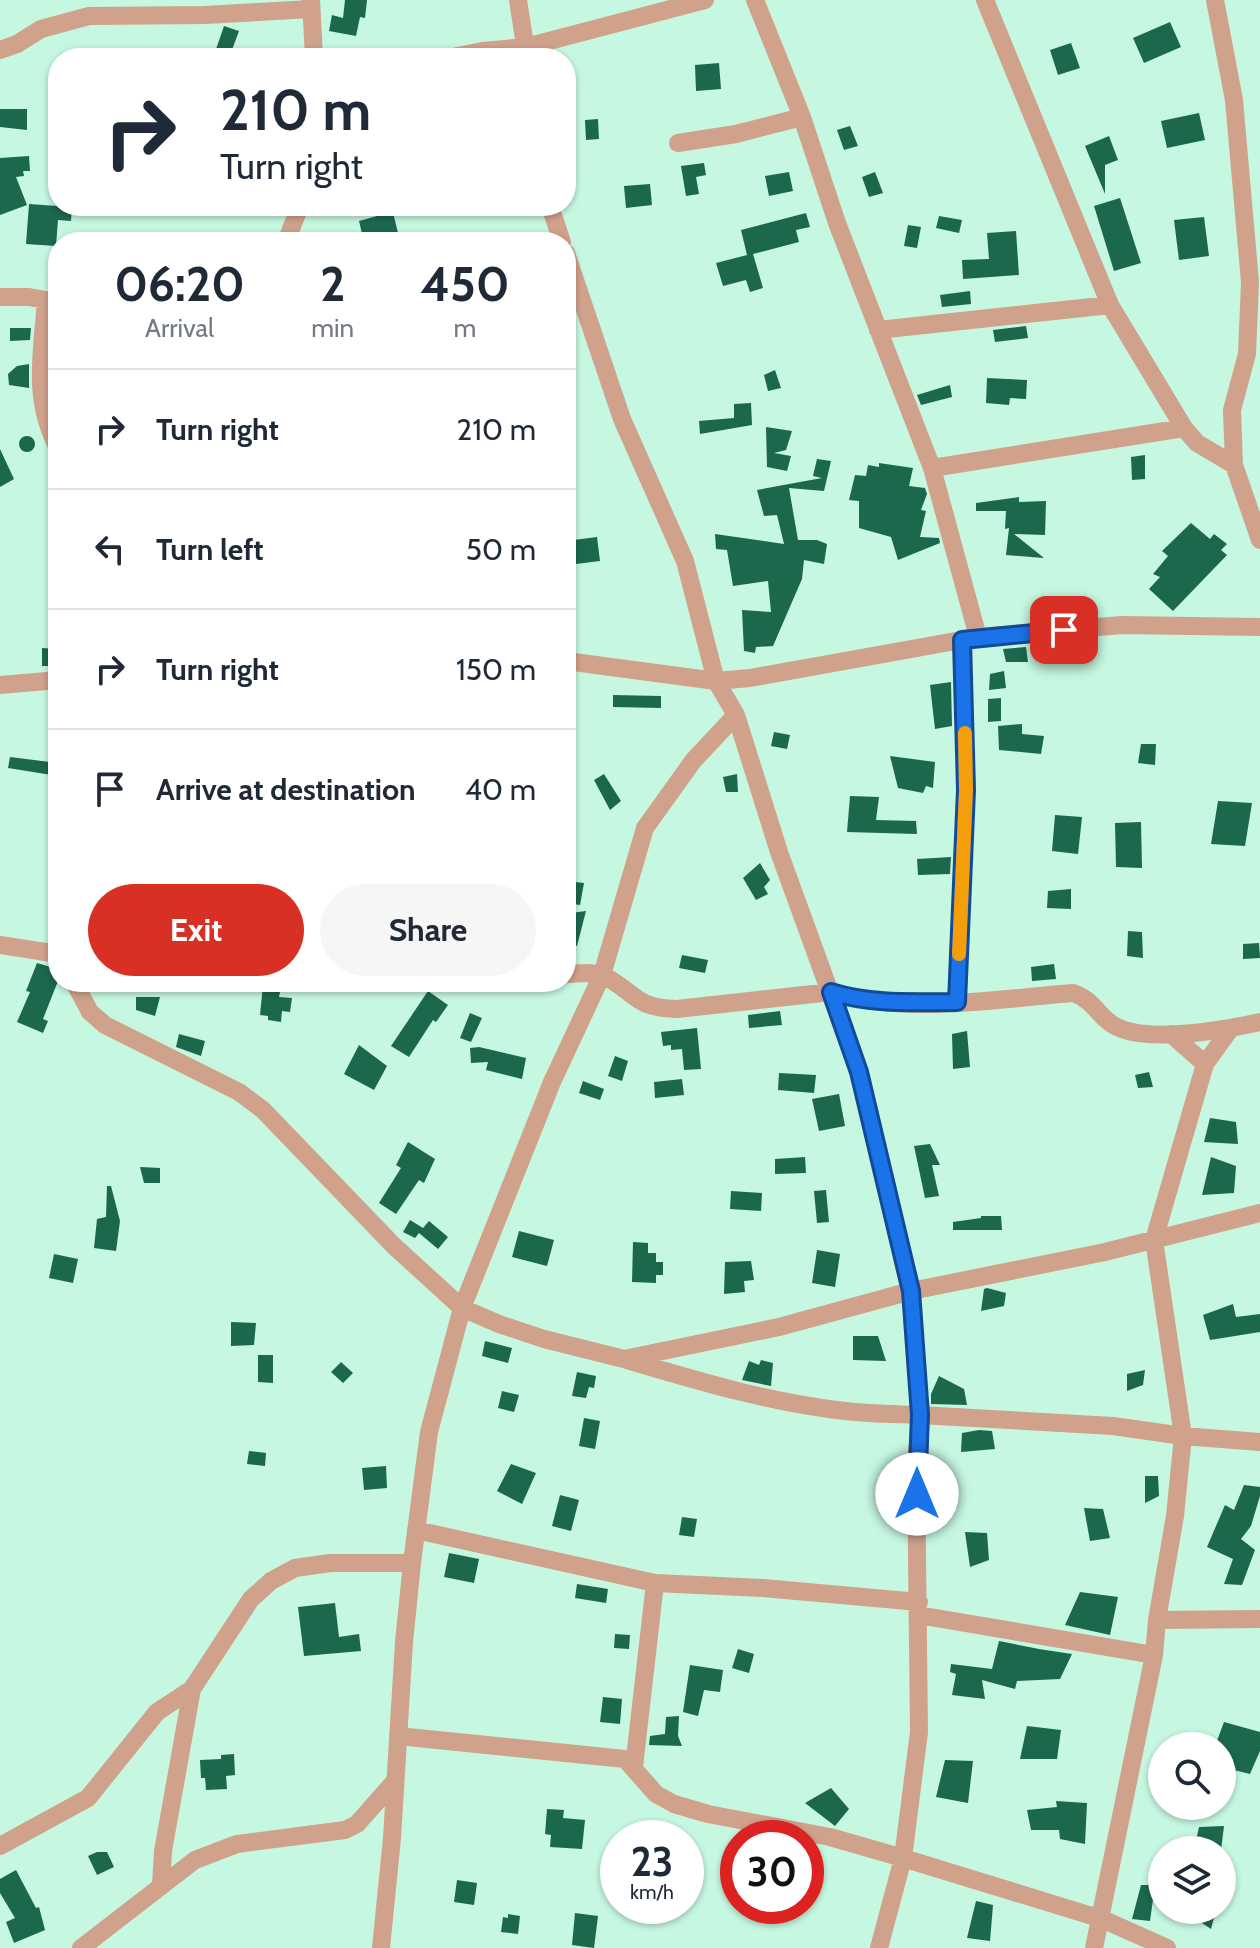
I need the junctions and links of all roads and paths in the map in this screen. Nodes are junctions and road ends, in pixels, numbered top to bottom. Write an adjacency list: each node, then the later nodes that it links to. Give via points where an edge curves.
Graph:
1 (518, 0): 8 (street)
2 (705, 0): 9 (street)
3 (755, 0): 11 (street)
4 (985, 0): 16 (street)
5 (1215, 0): 21 (street, via 1234,100 1250,282 1247,354 1232,410)
6 (311, 4): 7 (street); 10 (street, via 205,15 89,16 41,29)
7 (313, 48)
8 (526, 48)
9 (544, 48)
10 (0, 50)
11 (802, 117): 12 (street); 17 (street)
12 (678, 143)
13 (576, 283): 28 (street, via 622,419 685,561)
14 (0, 297): 15 (street)
15 (48, 300)
16 (1110, 305): 17 (street); 20 (street)
17 (878, 330): 22 (street)
18 (48, 332): 19 (street, via 40,395)
19 (48, 427)
20 (1184, 428): 21 (street, via 1197,443); 22 (street)
21 (1234, 465): 23 (street)
22 (932, 468): 25 (street)
23 (1260, 540)
24 (1260, 627): 25 (street, via 1122,625)
25 (970, 639): 28 (street); 37 (street)
26 (576, 662): 28 (street)
27 (48, 681): 29 (street)
28 (716, 681): 30 (street)
29 (0, 685)
30 (736, 715): 34 (street, via 693,761 645,828); 36 (street)
31 (0, 945): 32 (street)
32 (48, 952)
33 (576, 974): 34 (street)
34 (602, 975): 36 (street, via 657,1008); 45 (street, via 552,1082)
35 (79, 992): 45 (street, via 105,1025 239,1092 263,1110 394,1246)
36 (831, 992): 37 (street, via 880,1003); 44 (street, via 859,1072)
37 (957, 1002): 40 (street, via 1073,993 1086,997 1112,1026 1140,1035)
38 (1260, 1022): 39 (street)
39 (1231, 1028): 40 (street); 41 (street)
40 (1171, 1034): 41 (street)
41 (1205, 1064): 43 (street)
42 (1260, 1213): 43 (street)
43 (1154, 1240): 44 (street); 48 (street)
44 (911, 1291): 46 (street, via 779,1327); 47 (street)
45 (462, 1308): 46 (street, via 533,1335); 50 (street, via 429,1432)
46 (624, 1359): 47 (street, via 801,1404)
47 (920, 1415): 48 (street, via 1113,1426); 53 (street)
48 (1183, 1436): 49 (street); 55 (street)
49 (1260, 1442)
50 (416, 1530): 51 (street); 52 (street)
51 (412, 1563): 57 (street, via 330,1563 295,1568 271,1581 251,1599); 58 (street)
52 (655, 1583): 53 (street, via 763,1588); 59 (street)
53 (918, 1609): 56 (street); 62 (street, via 919,1732)
54 (1260, 1619): 55 (street)
55 (1157, 1620): 56 (street)
56 (1154, 1655): 64 (street)
57 (192, 1689): 61 (street, via 157,1712 88,1798); 63 (street)
58 (398, 1736): 59 (street, via 625,1759); 60 (street)
59 (634, 1767): 62 (street, via 656,1794 674,1804)
60 (395, 1781): 63 (street, via 357,1824 345,1830 237,1844 195,1860); 66 (street)
61 (0, 1846)
62 (903, 1858): 64 (street); 67 (street)
63 (161, 1885): 65 (street)
64 (1102, 1919): 68 (street); 69 (street)
65 (81, 1948)
66 (381, 1948)
67 (879, 1948)
68 (1094, 1948)
69 (1167, 1948)

